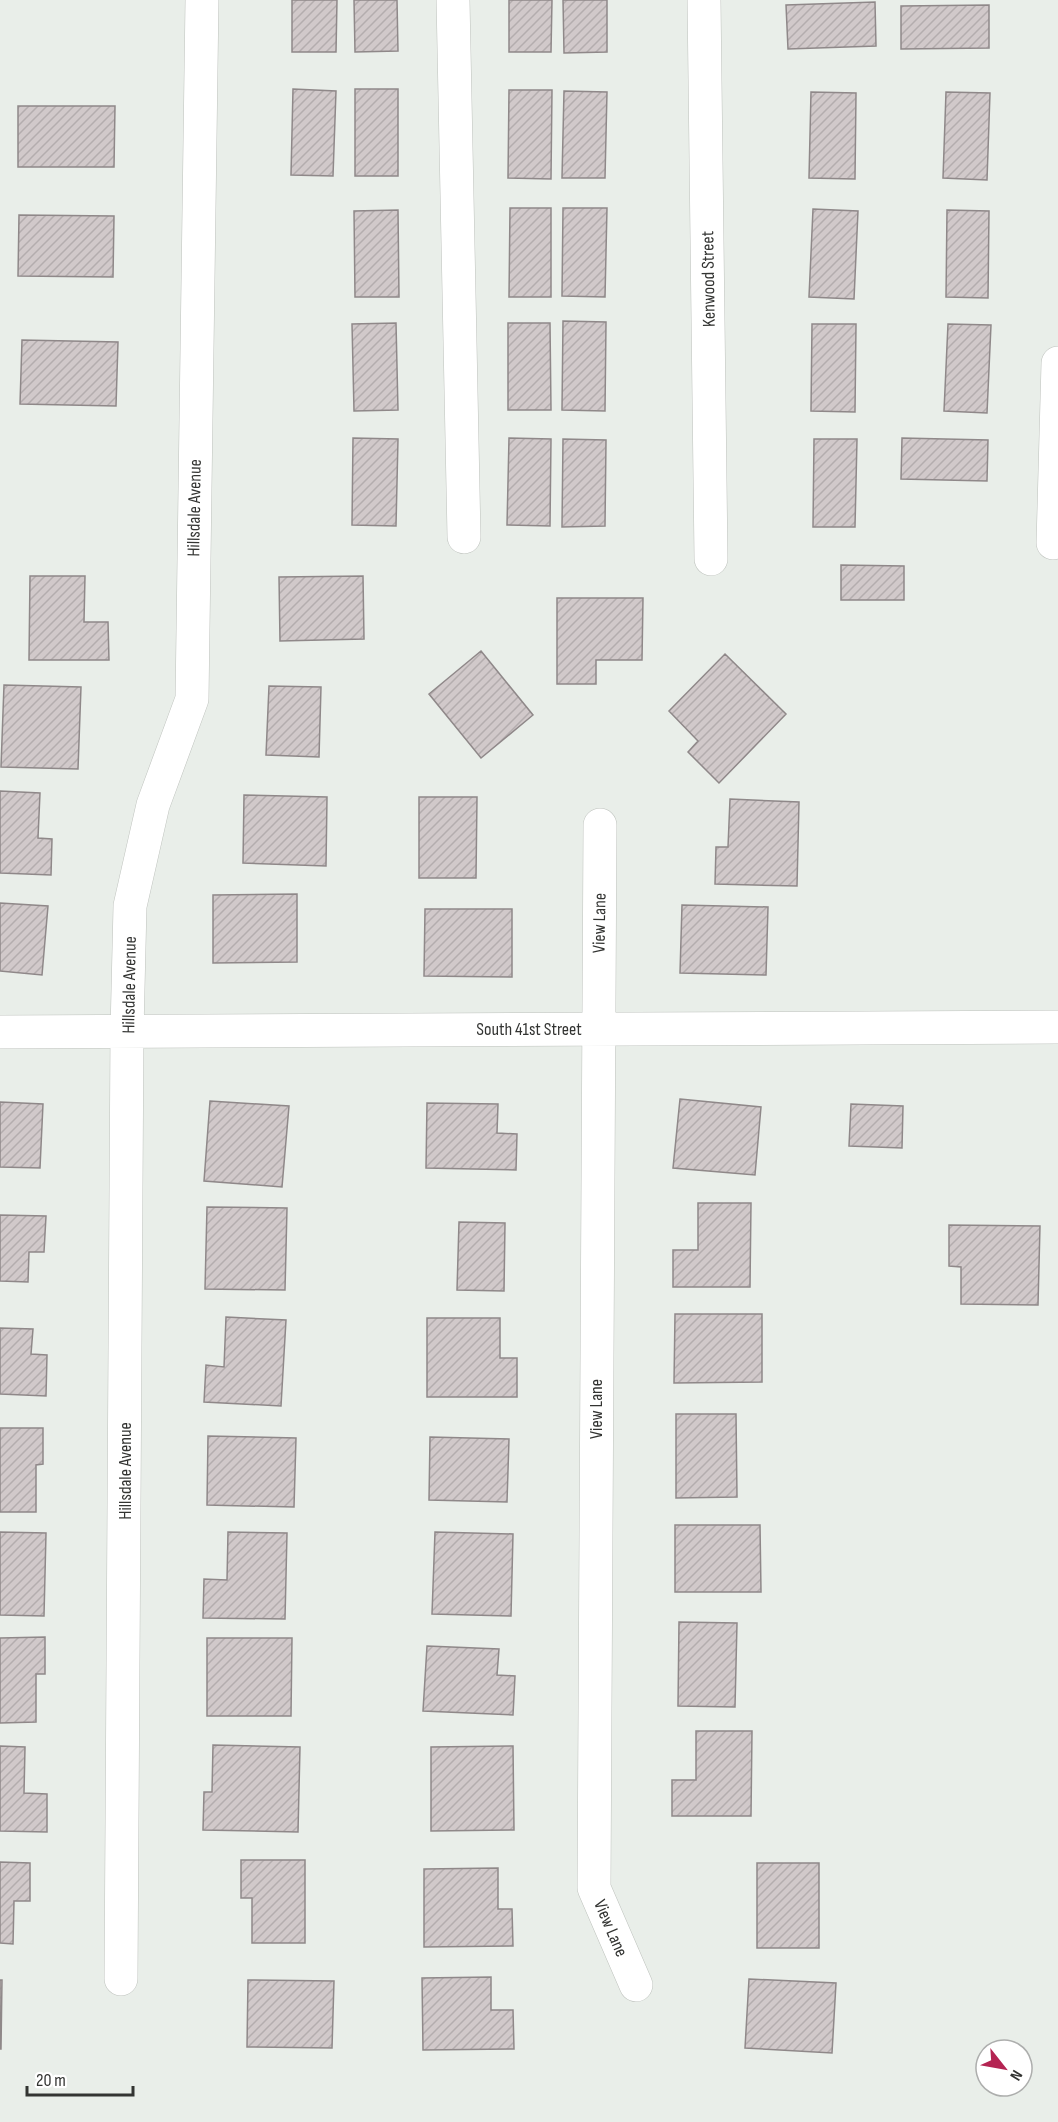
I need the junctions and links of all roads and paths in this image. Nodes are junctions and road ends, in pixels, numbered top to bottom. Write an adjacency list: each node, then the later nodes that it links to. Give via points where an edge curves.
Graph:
1 (202, 0): 11 (street, Hillsdale Avenue, via 192,699 153,806 130,906)
2 (453, 0): 5 (street)
3 (704, 0): 7 (street, Kenwood Street)
4 (1058, 363): 6 (street)
5 (464, 537)
6 (1053, 543)
7 (711, 559)
8 (600, 825): 10 (street, View Lane)
9 (1058, 1027): 10 (street, South 41st Street)
10 (598, 1029): 11 (street, South 41st Street); 14 (street, View Lane, via 594,1888)
11 (127, 1031): 12 (street, South 41st Street); 13 (street, Hillsdale Avenue)
12 (0, 1032)
13 (121, 1979)
14 (636, 1985)

